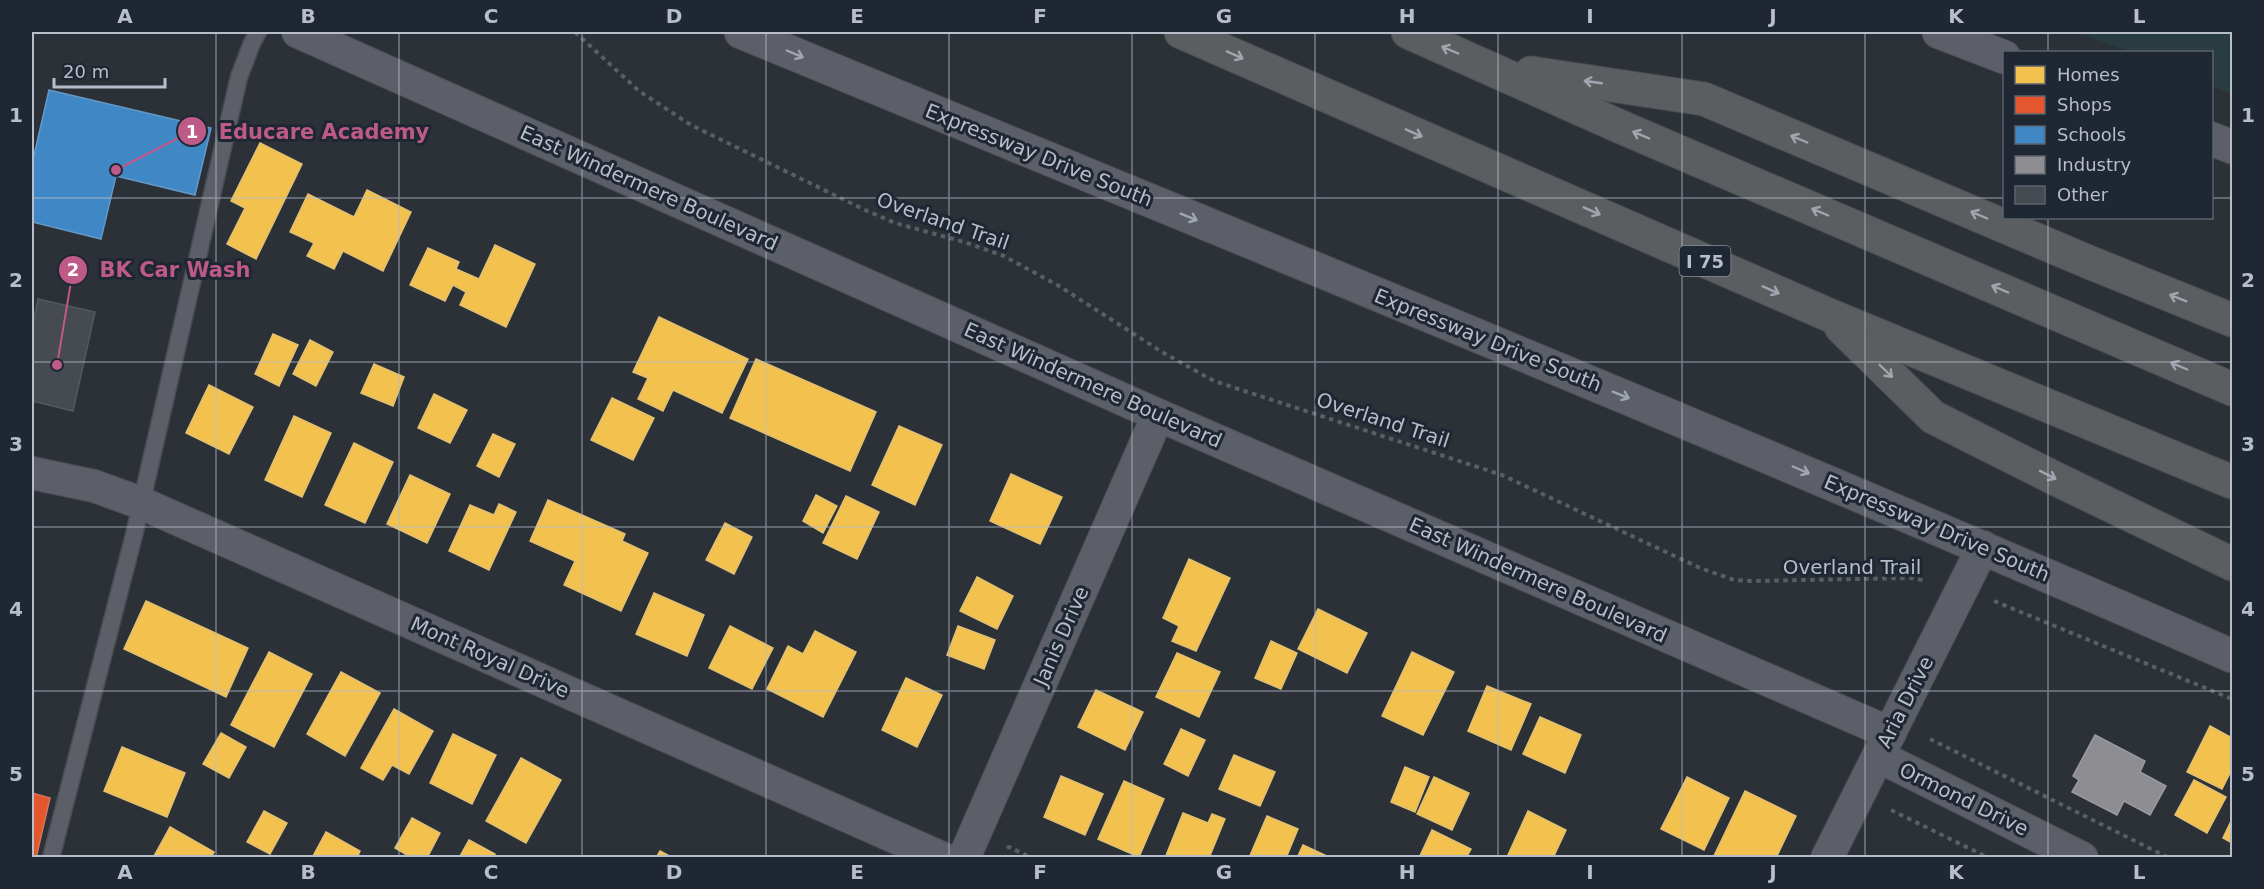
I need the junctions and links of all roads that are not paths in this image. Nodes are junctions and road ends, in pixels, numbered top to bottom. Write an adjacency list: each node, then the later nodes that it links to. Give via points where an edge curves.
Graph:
1 (258, 32): 17 (lane, via 239,77)
2 (298, 32): 14 (street, East Windermere Boulevard)
3 (741, 32): 18 (street, Expressway Drive South, one-way to 18)
4 (1181, 32): 11 (highway, I 75, one-way to 11)
5 (1408, 32): 8 (highway, one-way to 5)
6 (1939, 32): 7 (street)
7 (2003, 57)
8 (1493, 68): 12 (highway, one-way to 8, via 1704,99); 13 (highway, one-way to 8)
9 (2213, 140): 10 (street)
10 (2232, 147)
11 (1829, 315): 16 (highway, I 75); 19 (highway, one-way to 19, via 1933,417)
12 (2232, 320)
13 (2232, 389)
14 (1158, 415): 21 (street, East Windermere Boulevard); 24 (street, Janis Drive)
15 (32, 473): 17 (street, Mont Royal Drive, via 94,486)
16 (2232, 482)
17 (141, 503): 22 (lane); 23 (street, Mont Royal Drive)
18 (1983, 546): 20 (street, Expressway Drive South); 21 (street, Aria Drive)
19 (2232, 564)
20 (2232, 656)
21 (1884, 745): 25 (street, Aria Drive); 26 (street, Ormond Drive)
22 (51, 858)
23 (942, 858)
24 (963, 858)
25 (1827, 858)
26 (2082, 858)

